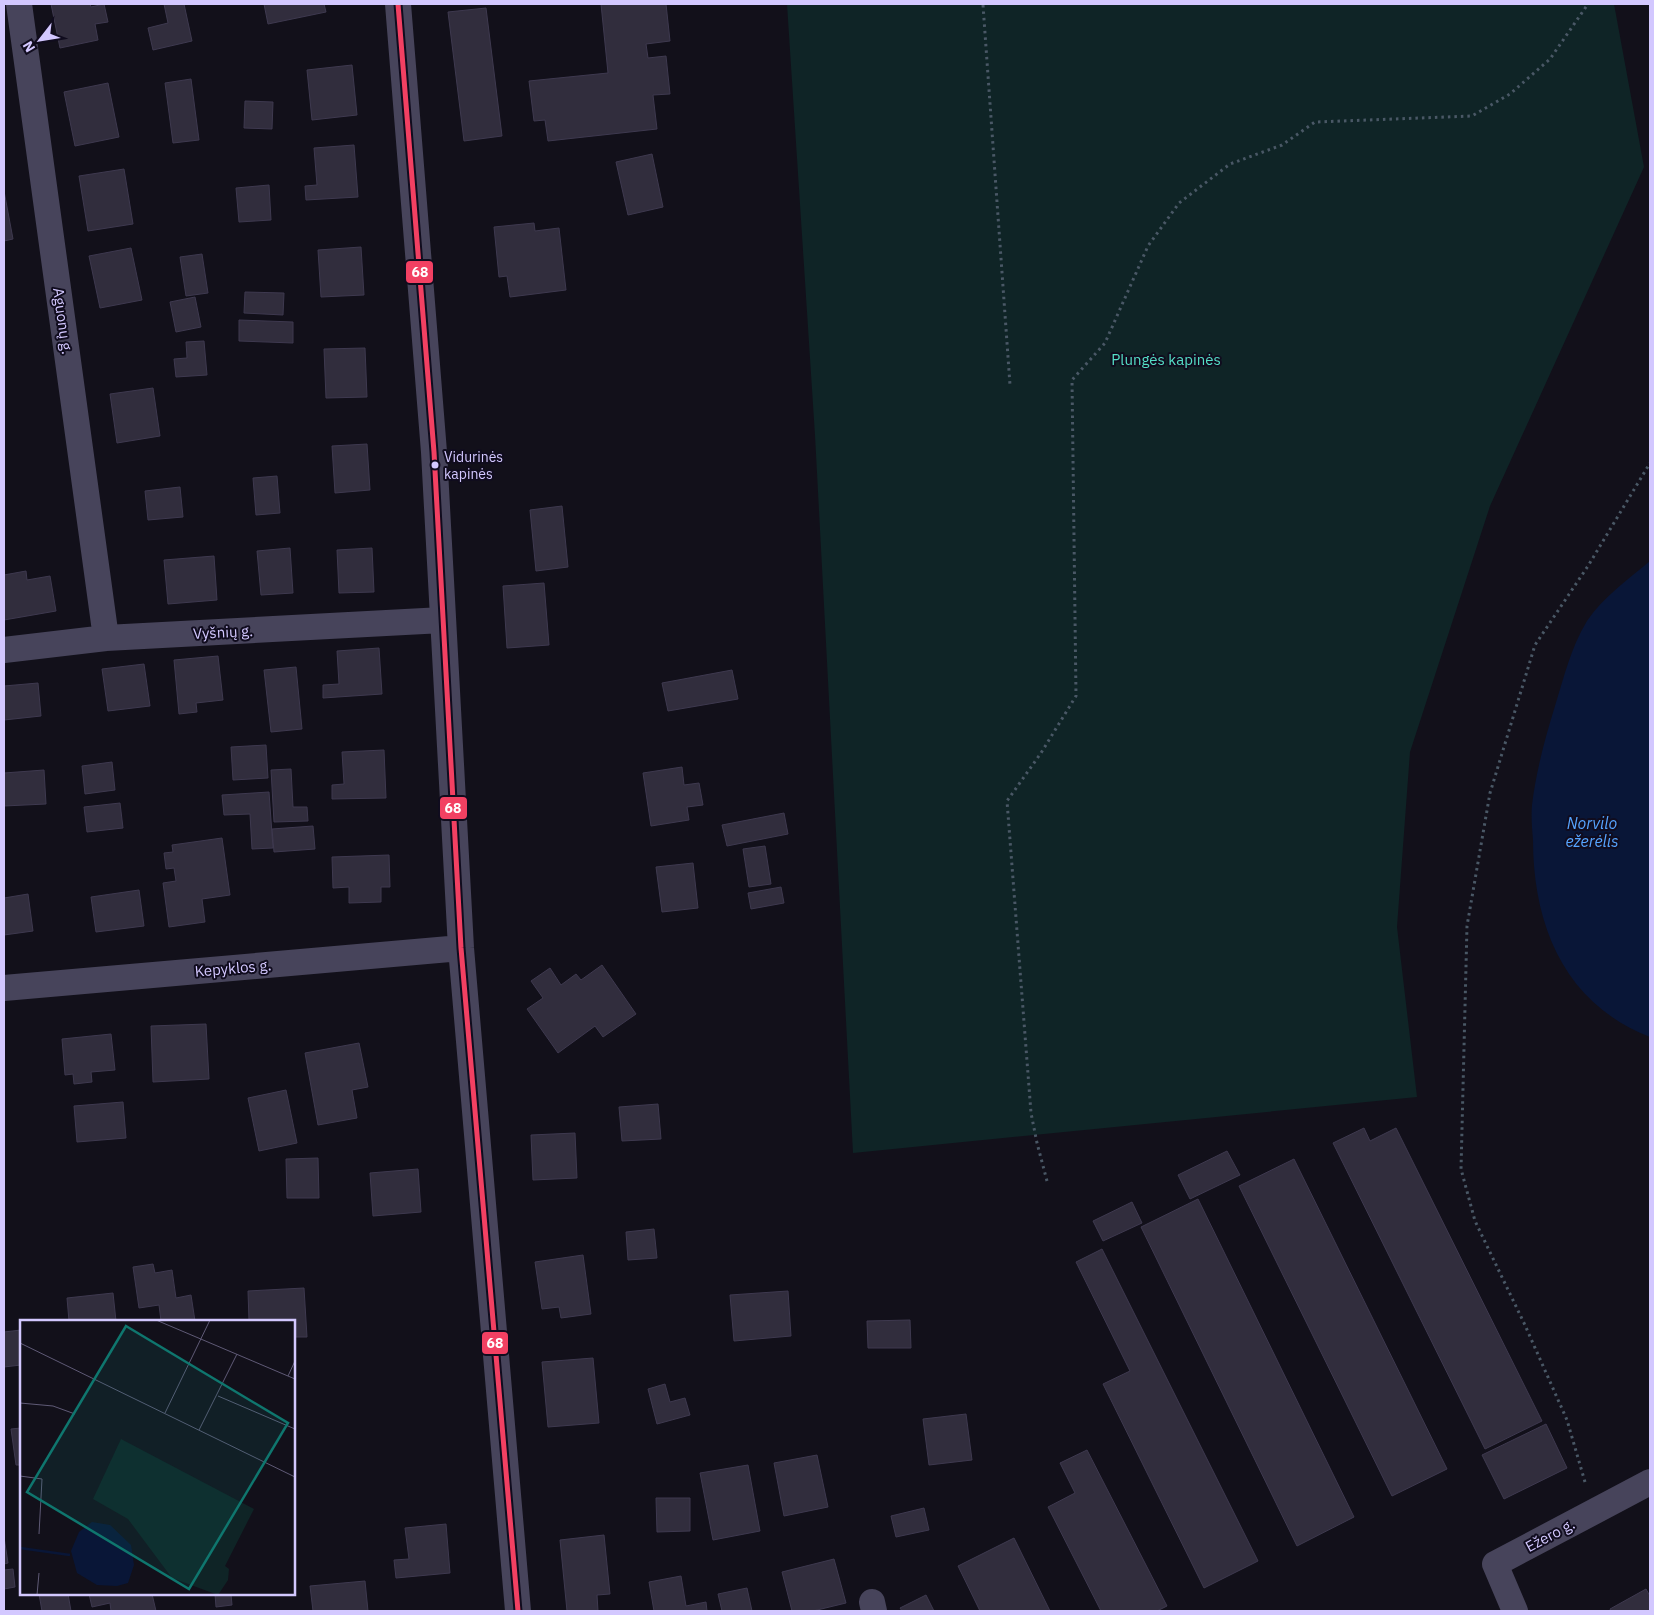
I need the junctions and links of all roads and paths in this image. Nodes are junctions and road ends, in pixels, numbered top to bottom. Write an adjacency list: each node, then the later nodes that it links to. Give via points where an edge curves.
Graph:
1 (19, 4): 8 (street, Aguonų g.)
2 (398, 4): 7 (street, via 434,452)
3 (1588, 4): 12 (path, via 1550,59 1510,94 1472,116 1315,122 1282,145 1230,164 1178,202 1148,246 1105,343 1072,380 1076,696 1007,801 1031,1113)
4 (983, 5): 5 (path)
5 (1010, 385)
6 (1650, 463): 14 (path, via 1588,566 1535,645 1490,793 1467,926 1461,1169 1475,1221 1567,1420)
7 (443, 620): 8 (street, Vyšnių g.); 10 (street)
8 (106, 638): 9 (street, Vyšnių g.)
9 (4, 650)
10 (462, 948): 11 (street, Kepyklos g.); 15 (street)
11 (4, 988)
12 (1047, 1181)
13 (1650, 1482): 14 (street, Ežero g.)
14 (1594, 1512): 16 (street, Ežero g., via 1495,1564)
15 (518, 1611)
16 (1515, 1611)

